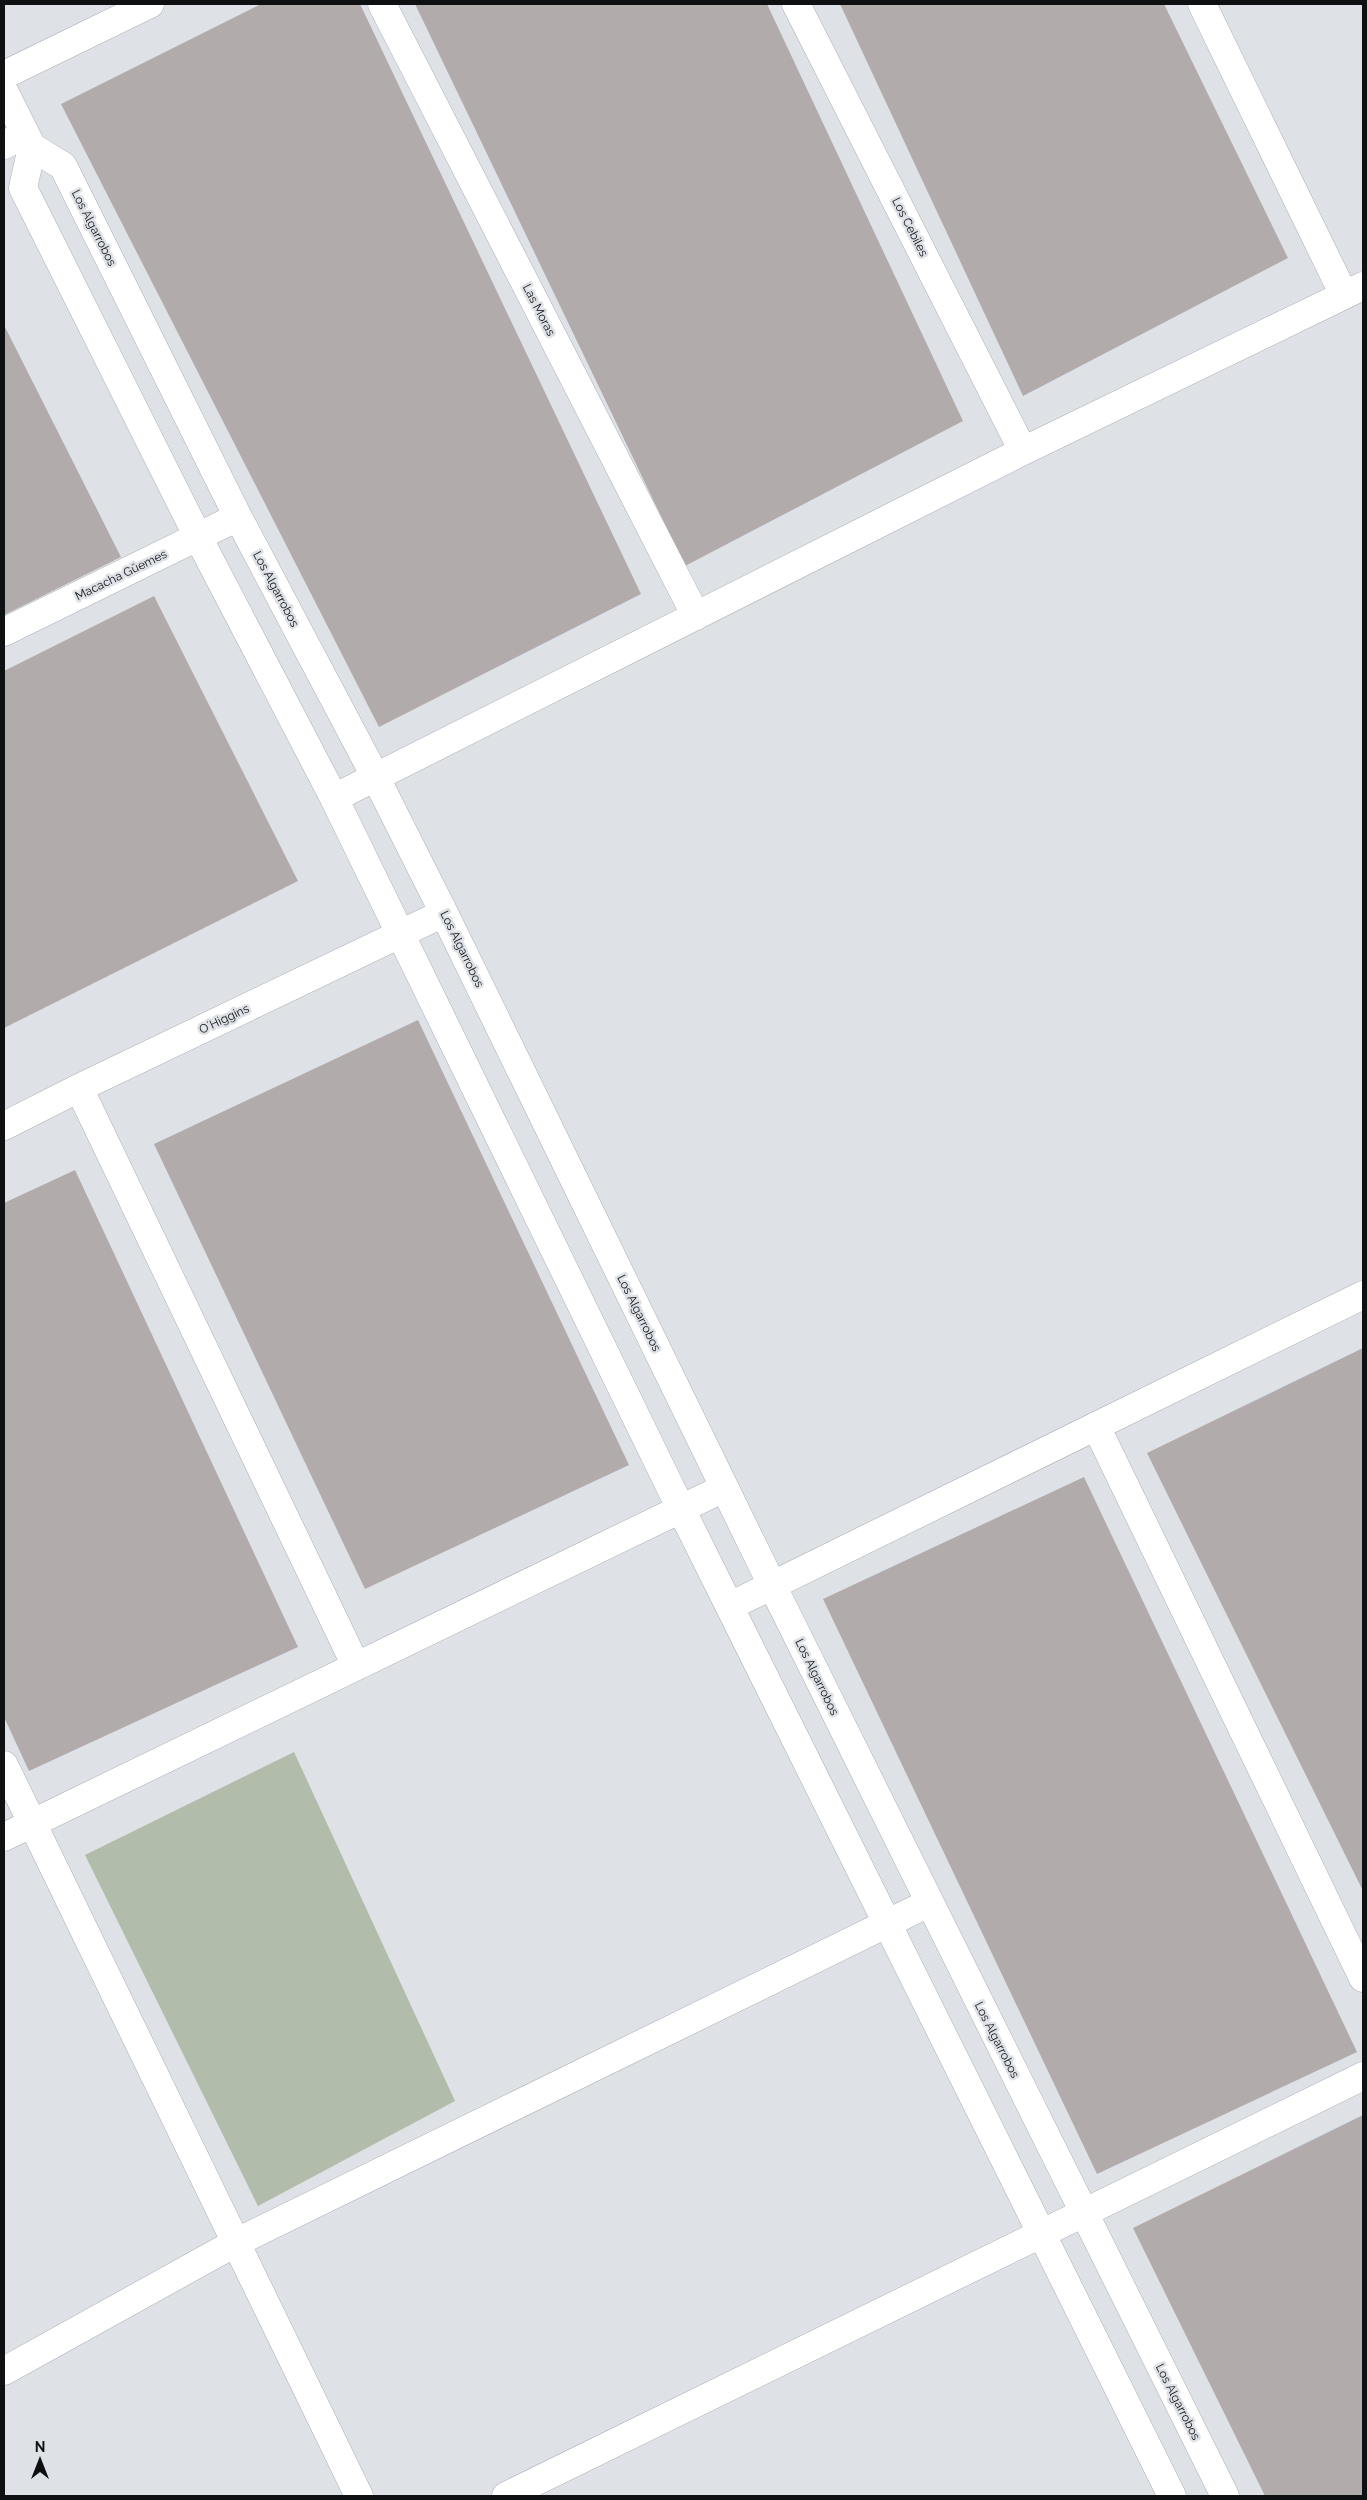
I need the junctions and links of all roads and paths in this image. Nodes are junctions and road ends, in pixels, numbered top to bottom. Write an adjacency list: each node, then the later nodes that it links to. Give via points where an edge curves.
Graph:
1 (150, 4): 5 (street)
2 (382, 4): 12 (street, Las Moras)
3 (796, 4): 9 (street, Los Cebiles)
4 (1202, 4): 8 (street)
5 (4, 75)
6 (4, 91): 7 (street)
7 (20, 142): 10 (street, Los Algarrobos, via 63,166); 11 (street, via 23,188)
8 (1354, 290): 9 (street)
9 (1023, 451): 12 (street)
10 (238, 517): 11 (street, Macacha Güemes); 14 (street, Los Algarrobos)
11 (198, 537): 13 (street, Macacha Güemes); 15 (street)
12 (696, 616): 14 (street)
13 (4, 632)
14 (375, 776): 15 (street); 16 (street, Los Algarrobos)
15 (334, 798): 17 (street)
16 (444, 913): 17 (street, O´Higgins); 22 (street, Los Algarrobos)
17 (401, 935): 18 (street, O´Higgins); 23 (street)
18 (79, 1088): 19 (street, O´Higgins); 26 (street)
19 (4, 1126)
20 (1363, 1295): 21 (street)
21 (1096, 1426): 24 (street); 32 (street)
22 (724, 1488): 23 (street); 24 (street, Los Algarrobos)
23 (681, 1509): 25 (street); 26 (street)
24 (772, 1585): 25 (street); 30 (street, Los Algarrobos)
25 (730, 1606): 31 (street)
26 (356, 1666): 28 (street)
27 (4, 1765): 28 (street)
28 (33, 1822): 29 (street); 36 (street)
29 (4, 1838)
30 (929, 1903): 31 (street); 34 (street, Los Algarrobos)
31 (887, 1924): 35 (street); 36 (street)
32 (1363, 1978)
33 (1363, 2076): 34 (street)
34 (1084, 2213): 35 (street); 41 (street, Los Algarrobos)
35 (1041, 2234): 39 (street); 40 (street)
36 (235, 2243): 37 (street); 38 (street)
37 (4, 2371)
38 (359, 2496)
39 (506, 2496)
40 (1172, 2496)
41 (1225, 2496)

